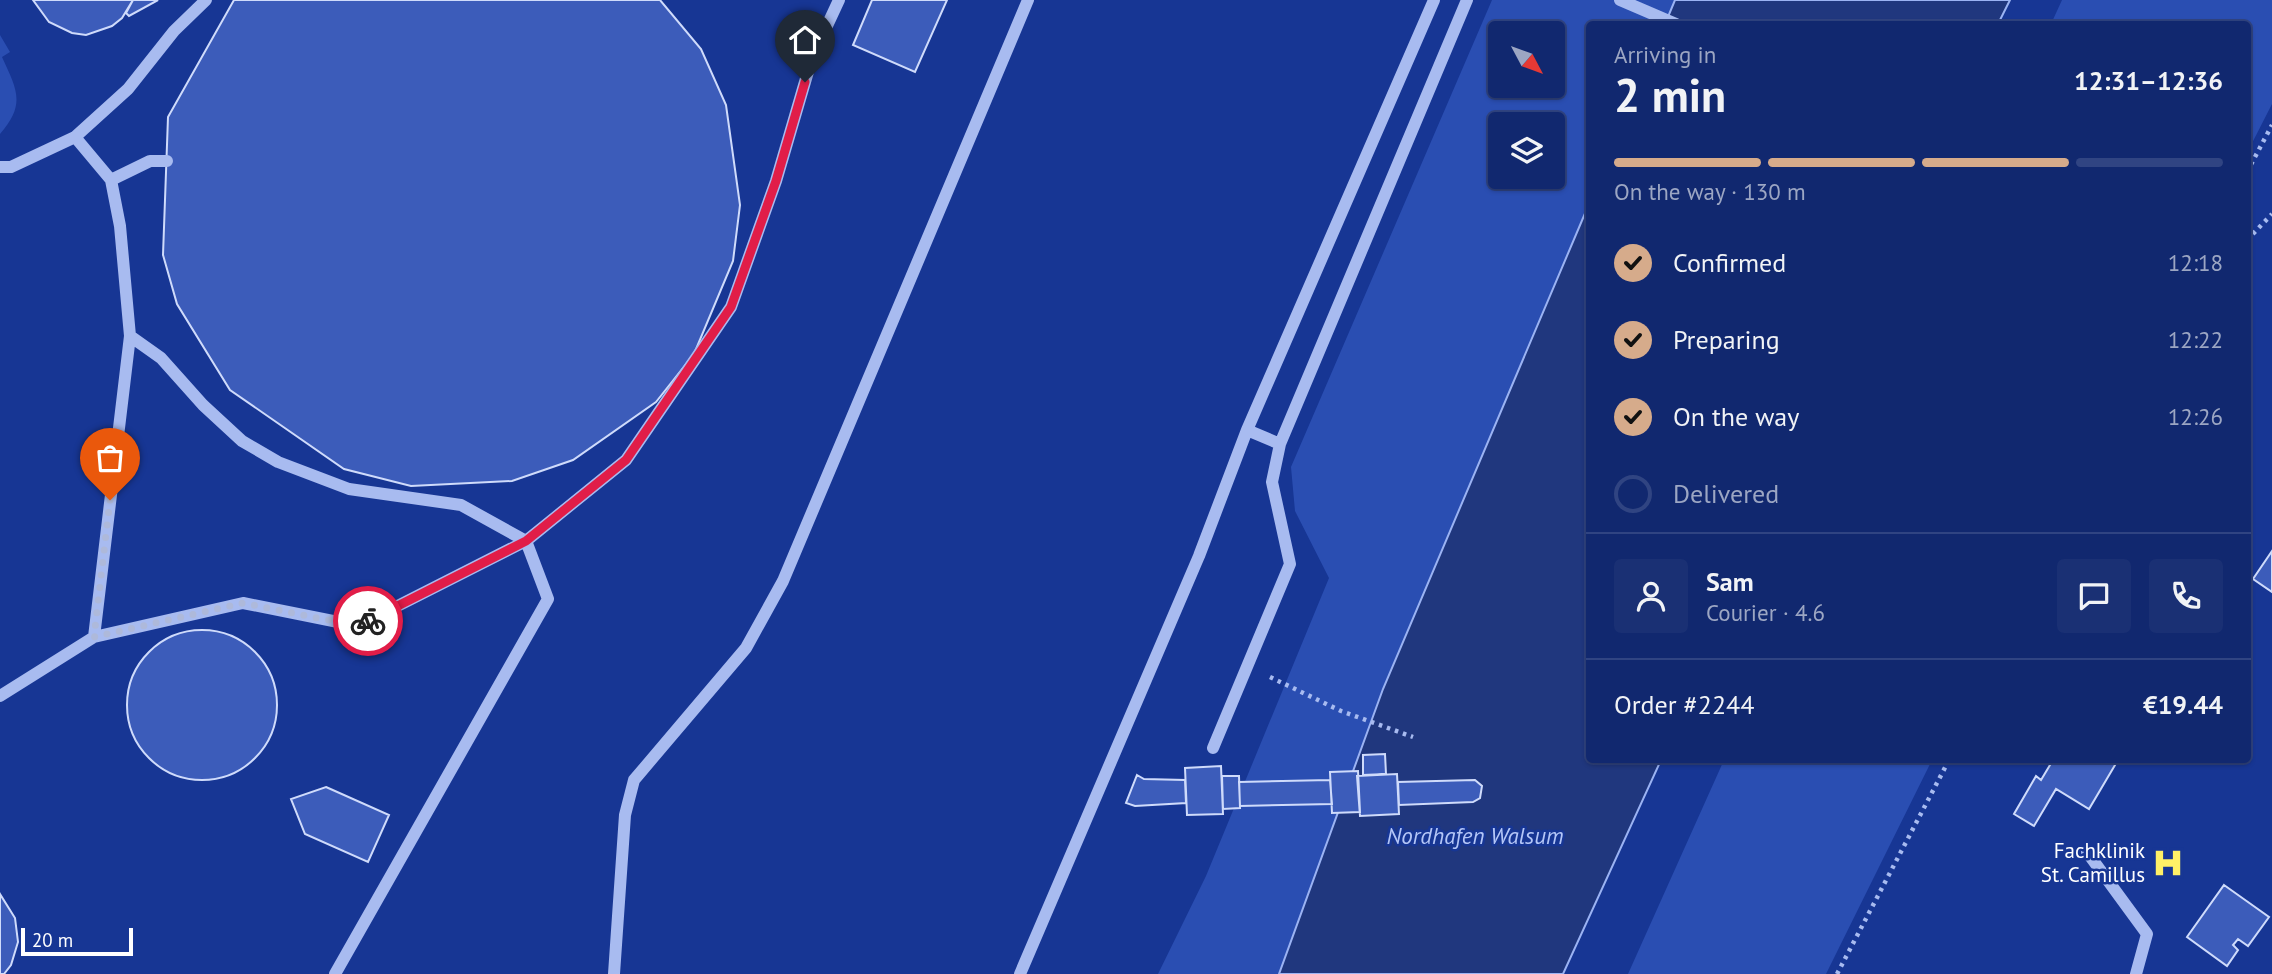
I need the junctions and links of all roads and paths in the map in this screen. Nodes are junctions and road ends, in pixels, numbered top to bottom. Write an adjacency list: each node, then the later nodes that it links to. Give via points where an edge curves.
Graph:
1 (206, 0): 9 (lane, via 174,31 128,89)
2 (839, 0): 19 (lane, via 812,58 776,181 731,307 626,460)
3 (1028, 0): 28 (lane, via 783,581 746,648 634,780 625,816)
4 (1434, 0): 17 (lane)
5 (1467, 0): 18 (lane)
6 (1620, 0): 7 (lane)
7 (1669, 21)
8 (2272, 125): 11 (path)
9 (75, 137): 12 (lane, via 11,167); 13 (lane)
10 (167, 161): 13 (lane, via 150,161)
11 (2251, 164)
12 (0, 167)
13 (111, 180): 16 (lane)
14 (2272, 214): 15 (path)
15 (2251, 236)
16 (130, 336): 19 (lane, via 162,358 242,441 278,462 349,489 461,505); 20 (lane)
17 (1247, 430): 18 (lane); 29 (lane, via 1199,556)
18 (1280, 444): 24 (lane, via 1272,482 1290,564)
19 (526, 541): 20 (lane, via 358,626 243,603); 27 (lane, via 548,598)
20 (94, 637): 22 (lane)
21 (1295, 690): 23 (path)
22 (0, 696)
23 (1413, 737)
24 (1213, 748)
25 (1947, 763): 30 (path)
26 (2087, 852): 31 (lane, via 2147,934)
27 (335, 974)
28 (614, 974)
29 (1020, 974)
30 (1837, 974)
31 (2136, 974)

